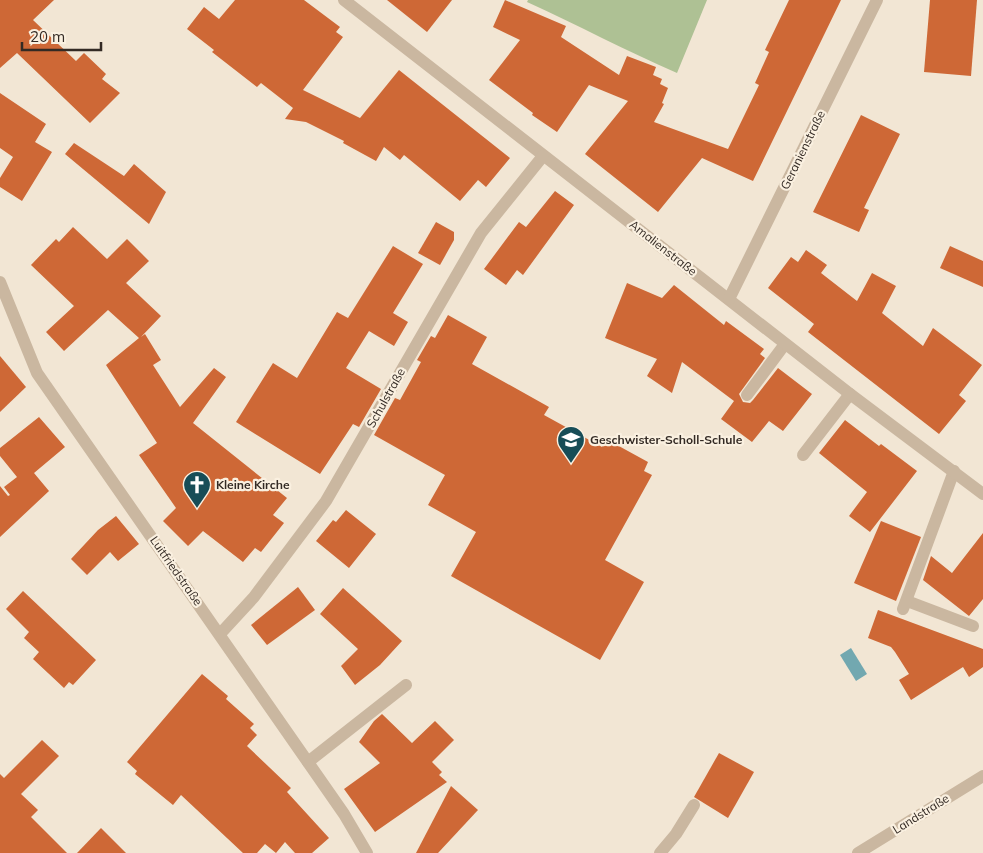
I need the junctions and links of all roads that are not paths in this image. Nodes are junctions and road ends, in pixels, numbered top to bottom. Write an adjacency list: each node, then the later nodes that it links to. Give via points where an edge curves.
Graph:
1 (344, 0): 3 (street, Amalienstraße)
2 (877, 0): 5 (street, Geranienstraße)
3 (543, 156): 5 (street, Amalienstraße); 13 (street, Schulstraße, via 481,233 326,501 254,597)
4 (0, 282): 13 (street, Luitfriedstraße, via 37,373)
5 (729, 299): 6 (street, Amalienstraße)
6 (785, 344): 7 (street, Amalienstraße); 8 (street)
7 (850, 394): 9 (street); 10 (street, Amalienstraße)
8 (747, 395)
9 (803, 455)
10 (954, 471): 11 (street, Amalienstraße); 12 (street, via 905,605)
11 (983, 494)
12 (973, 626)
13 (220, 634): 15 (street, Luitfriedstraße)
14 (406, 684): 15 (street)
15 (308, 762): 18 (street, Luitfriedstraße)
16 (983, 776): 20 (street, Landstraße)
17 (694, 804): 19 (street)
18 (366, 853)
19 (660, 853)
20 (858, 853)

